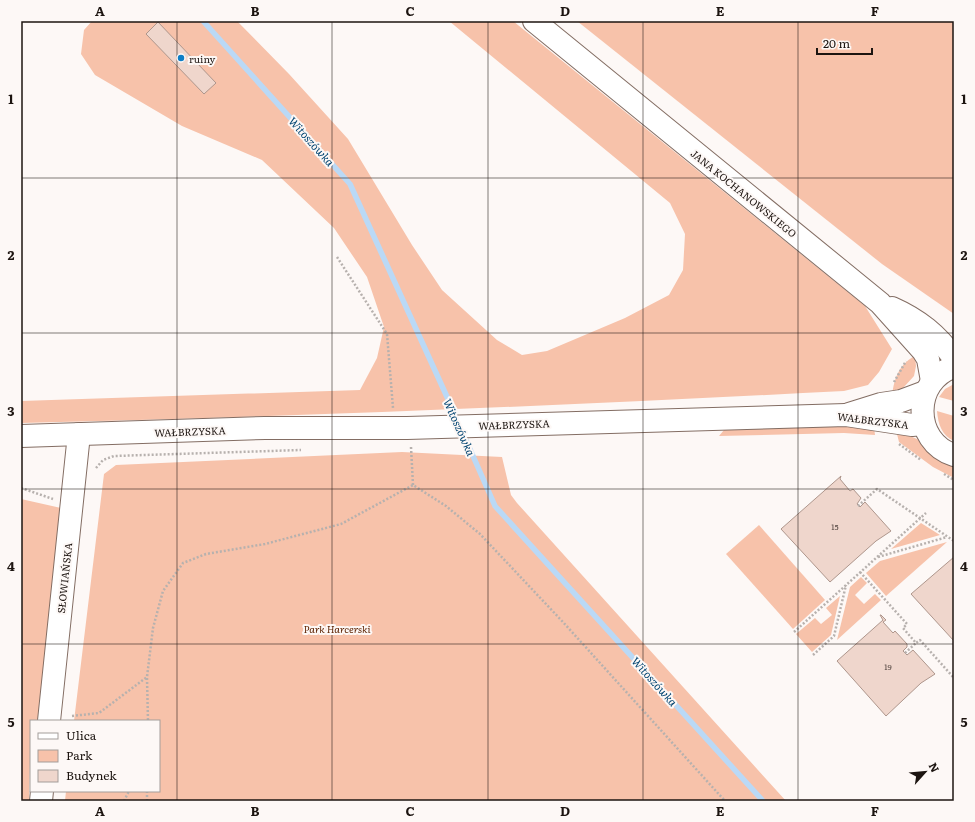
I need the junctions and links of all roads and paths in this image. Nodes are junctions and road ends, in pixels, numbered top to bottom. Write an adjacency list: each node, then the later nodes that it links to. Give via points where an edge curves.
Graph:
1 (534, 21): 3 (main road, JANA KOCHANOWSKIEGO)
2 (337, 256): 9 (path, via 387,334)
3 (880, 303): 4 (main road, via 908,315 923,325 935,334); 6 (main road, JANA KOCHANOWSKIEGO, via 928,359)
4 (954, 358)
5 (954, 367): 6 (main road, via 940,374)
6 (929, 386): 7 (main road, via 901,401 881,404); 8 (main road, via 921,408)
7 (846, 415): 8 (main road, WAŁBRZYSKA, via 912,425); 9 (main road, WAŁBRZYSKA)
8 (923, 424): 13 (main road, via 936,445)
9 (401, 428): 10 (main road, WAŁBRZYSKA, via 265,428); 15 (path, via 411,444)
10 (79, 434): 11 (main road, WAŁBRZYSKA); 17 (main road, SŁOWIAŃSKA)
11 (21, 436)
12 (302, 450): 14 (path, via 114,456 104,460)
13 (954, 455)
14 (93, 471)
15 (412, 484): 30 (path, via 341,524 265,544 206,554 183,564 163,592 153,628); 37 (path, via 446,506 480,534)
16 (21, 488): 17 (path, via 61,502)
17 (72, 502): 33 (main road, SŁOWIAŃSKA)
18 (858, 506): 20 (path, via 877,489)
19 (926, 513): 20 (path)
20 (920, 518): 21 (path); 23 (path)
21 (947, 536): 22 (path); 23 (path)
22 (954, 541)
23 (877, 557): 24 (path)
24 (860, 572): 25 (path); 27 (path, via 907,624 903,628)
25 (846, 585): 26 (path); 29 (path, via 834,636)
26 (794, 632)
27 (916, 643): 28 (path); 31 (path, via 920,640)
28 (906, 653)
29 (813, 655)
30 (147, 677): 32 (path, via 99,713); 34 (path)
31 (954, 678)
32 (72, 716)
33 (49, 720)
34 (148, 720)
35 (128, 792): 36 (path)
36 (124, 801)
37 (725, 801)

